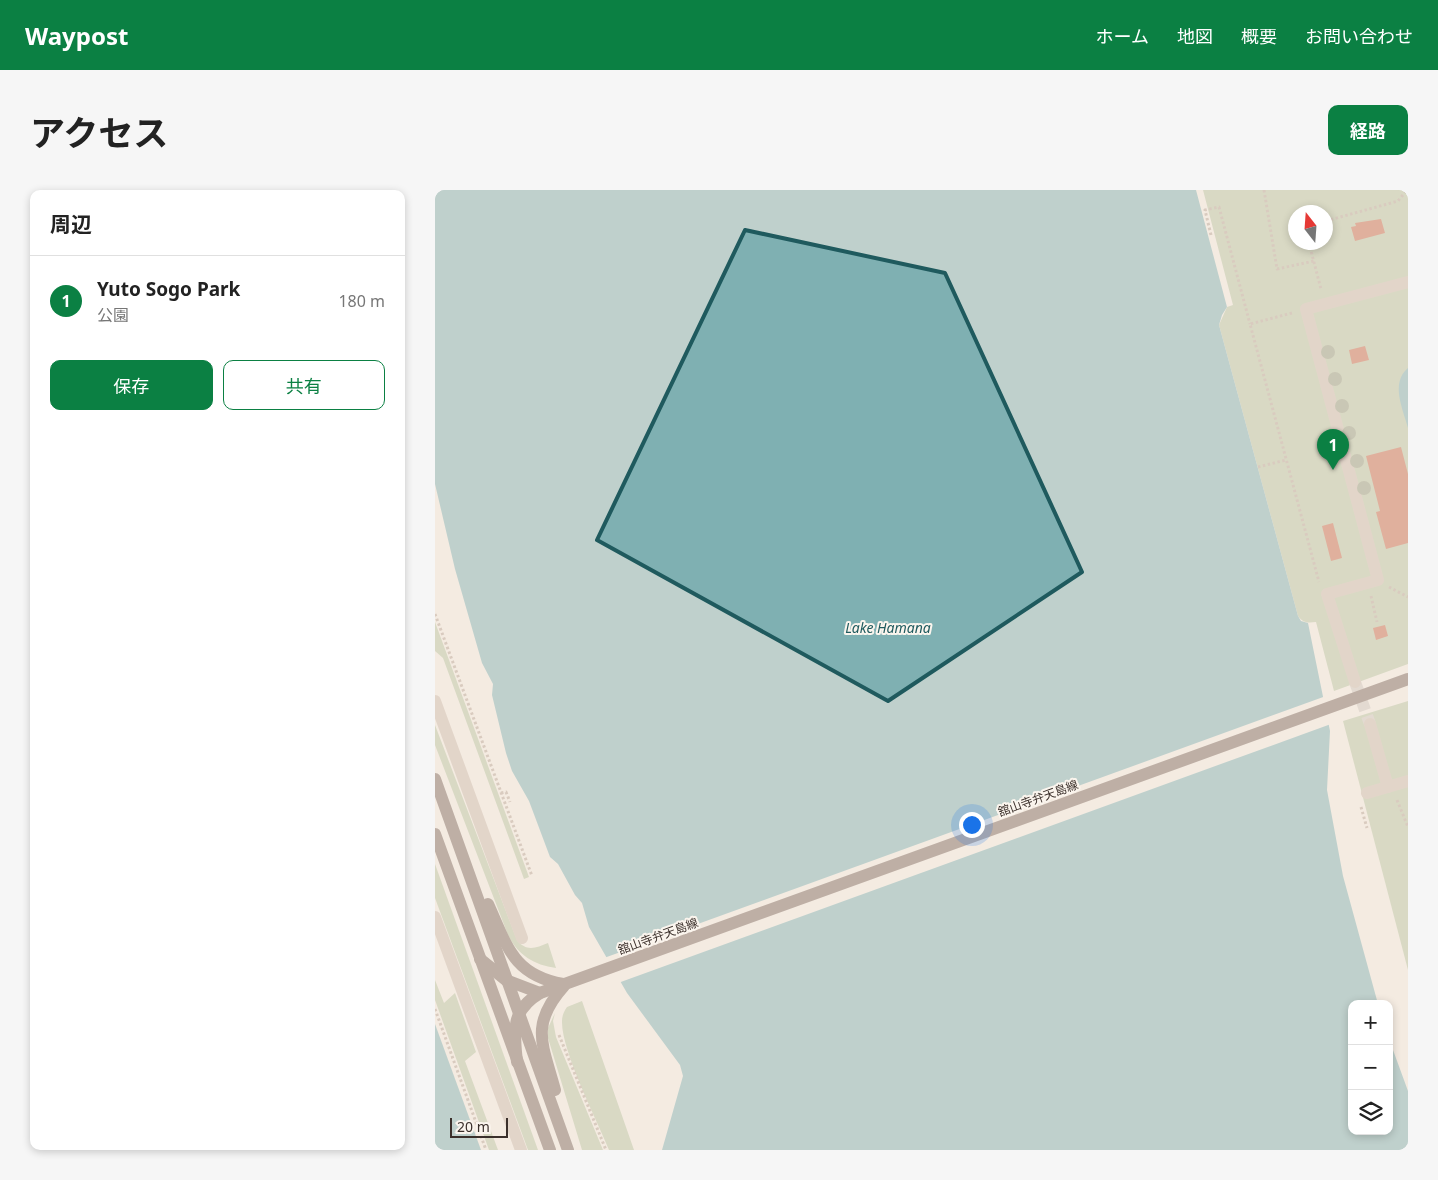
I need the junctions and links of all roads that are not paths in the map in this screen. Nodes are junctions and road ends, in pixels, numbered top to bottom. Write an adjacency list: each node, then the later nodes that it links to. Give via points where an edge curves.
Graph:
1 (1408, 282): 3 (lane, via 1306,309 1378,580 1327,594)
2 (1408, 679): 16 (main road, 舘山寺弁天島線)
3 (1355, 682)
4 (435, 701): 13 (lane)
5 (1370, 724): 8 (lane)
6 (435, 779): 10 (main road)
7 (1408, 780): 8 (lane)
8 (1388, 787): 9 (lane)
9 (1367, 793)
10 (443, 801): 15 (main road); 16 (main road, via 512,955 532,975)
11 (435, 834): 14 (main road)
12 (435, 917): 20 (lane)
13 (522, 938)
14 (479, 957): 15 (main road); 19 (main road)
15 (508, 981): 17 (main road); 18 (main road)
16 (565, 984): 17 (main road, 舘山寺弁天島線); 22 (main road, via 548,1005 541,1029)
17 (540, 993): 18 (main road, via 531,998)
18 (519, 1013): 19 (main road, via 515,1034); 22 (main road)
19 (517, 1062): 21 (main road)
20 (521, 1150)
21 (550, 1150)
22 (569, 1150)

